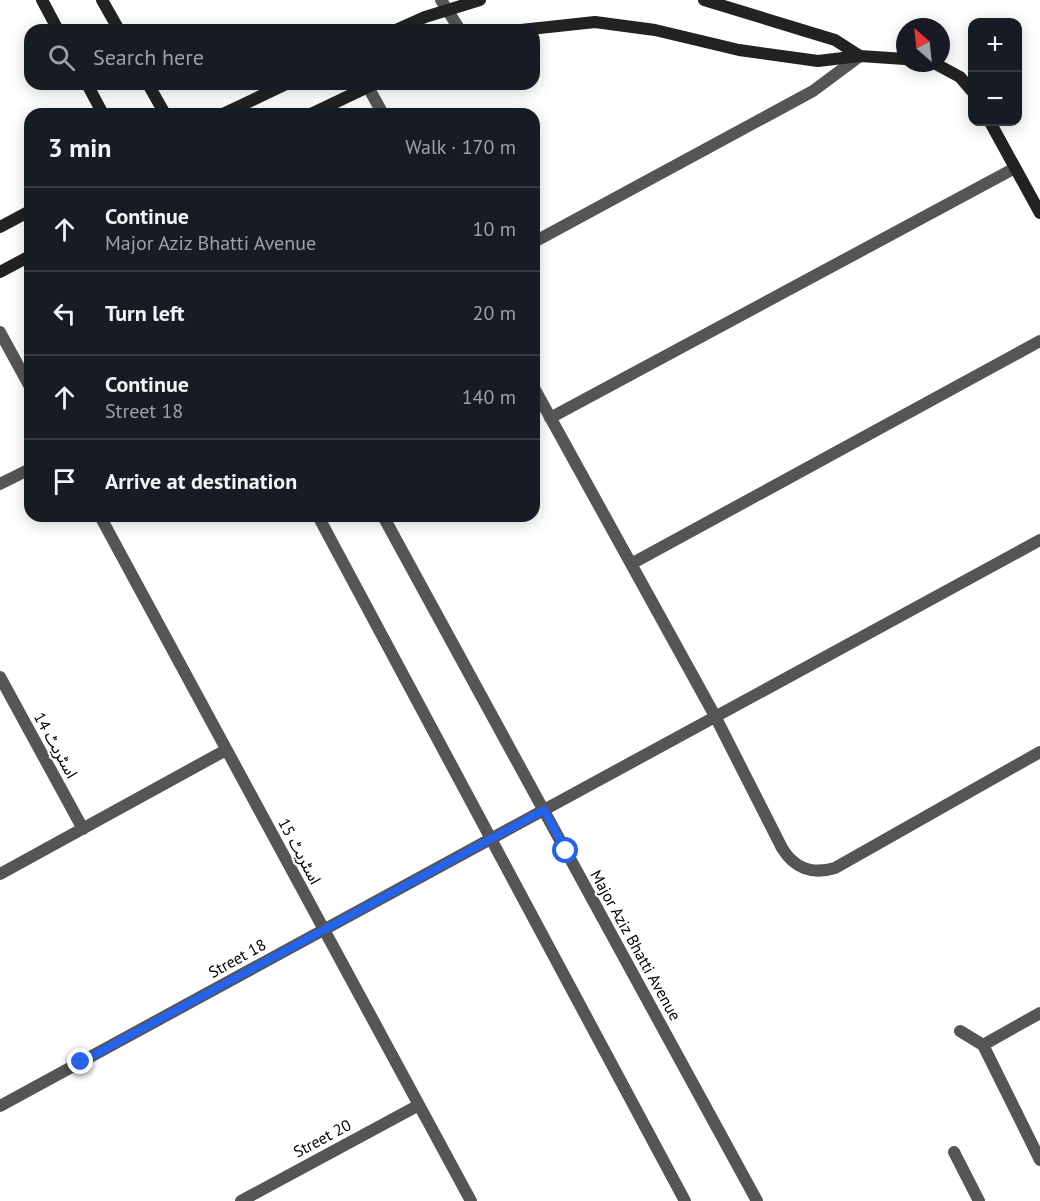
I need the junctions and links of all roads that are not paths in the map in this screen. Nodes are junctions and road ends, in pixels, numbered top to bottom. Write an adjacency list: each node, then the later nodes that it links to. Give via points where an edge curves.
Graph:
1 (42, 0): 6 (main road)
2 (480, 0): 5 (main road)
3 (704, 0): 11 (main road, via 835,39)
4 (106, 1): 7 (main road)
5 (444, 5): 8 (main road); 9 (street)
6 (55, 24)
7 (116, 24)
8 (408, 24)
9 (456, 24)
10 (540, 28): 11 (main road, via 595,22 818,61)
11 (860, 56): 12 (main road); 30 (street, via 813,91)
12 (896, 58)
13 (950, 72): 14 (main road)
14 (968, 86)
15 (90, 90): 20 (main road)
16 (151, 90): 21 (main road)
17 (274, 90): 22 (main road)
18 (361, 90): 23 (main road)
19 (373, 90): 24 (street)
20 (100, 108)
21 (162, 108)
22 (236, 108)
23 (323, 108)
24 (381, 108)
25 (992, 126): 26 (main road)
26 (1015, 168): 27 (main road); 37 (street)
27 (1040, 213)
28 (24, 214): 29 (main road)
29 (0, 227)
30 (540, 239)
31 (24, 259): 32 (main road)
32 (0, 272)
33 (0, 332): 35 (street)
34 (1040, 340): 44 (street)
35 (24, 376)
36 (540, 399): 37 (street)
37 (550, 418): 44 (street)
38 (24, 472): 39 (street)
39 (0, 484)
40 (103, 522): 47 (street, اسٹریٹ 15)
41 (321, 522): 51 (street)
42 (386, 522): 49 (street, Major Aziz Bhatti Avenue)
43 (1040, 540): 46 (street, Street 18)
44 (631, 564): 46 (street)
45 (0, 677): 50 (street, اسٹریٹ 14)
46 (715, 717): 48 (street, via 788,858 816,872 835,868); 49 (street, Street 18)
47 (226, 750): 50 (street); 53 (street, اسٹریٹ 15)
48 (1040, 752)
49 (544, 810): 51 (street, Street 18); 64 (street, Major Aziz Bhatti Avenue)
50 (83, 829): 52 (street)
51 (490, 838): 53 (street, Street 18); 63 (street)
52 (0, 874)
53 (324, 929): 57 (street, اسٹریٹ 15); 58 (street, Street 18)
54 (1040, 1013): 56 (street)
55 (960, 1031): 56 (street)
56 (983, 1045): 60 (street)
57 (419, 1104): 61 (street, Street 20); 62 (street, اسٹریٹ 15)
58 (0, 1106)
59 (954, 1152): 65 (street)
60 (1040, 1160)
61 (241, 1201)
62 (471, 1201)
63 (685, 1201)
64 (757, 1201)
65 (979, 1201)

